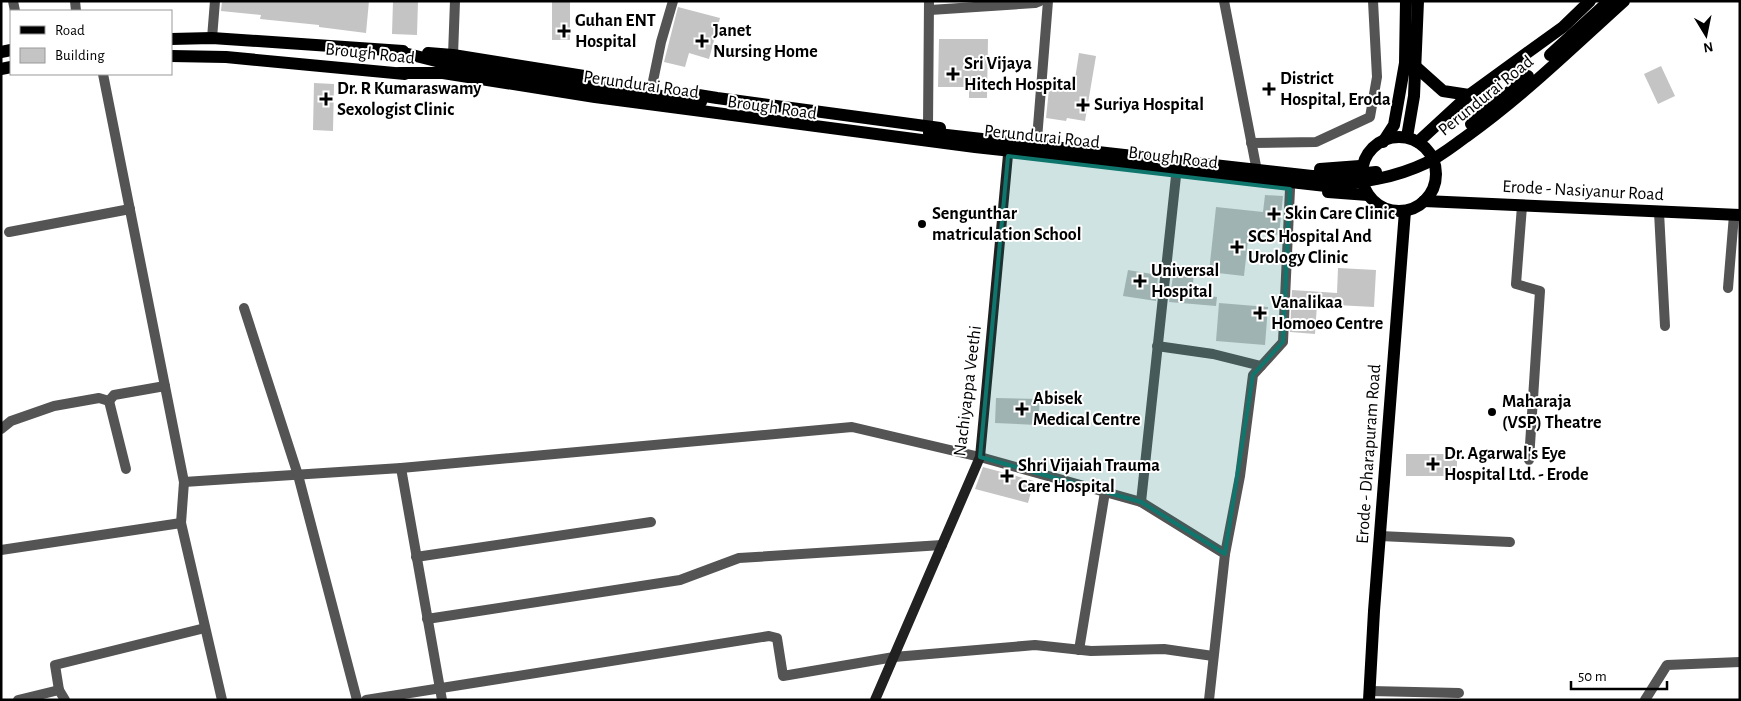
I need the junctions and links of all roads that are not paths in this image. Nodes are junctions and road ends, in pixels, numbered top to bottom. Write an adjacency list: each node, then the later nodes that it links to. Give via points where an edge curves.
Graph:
1 (215, 1): 15 (street)
2 (455, 1): 18 (street)
3 (674, 1): 22 (street)
4 (1040, 1): 14 (street)
5 (1048, 1): 26 (street)
6 (1224, 1): 28 (street)
7 (1373, 1): 28 (street, via 1376,77 1370,117 1316,142)
8 (1406, 1): 34 (main road, via 1405,64 1394,125 1364,163)
9 (1418, 1): 19 (main road)
10 (1590, 1): 23 (main road, via 1564,27)
11 (1609, 1): 34 (main road, Perundurai Road, via 1532,73 1457,136 1421,156 1378,172)
12 (1624, 1): 18 (main road, Perundurai Road, via 1495,116 1426,163 1358,183 1326,186 975,148 595,96)
13 (1634, 1): 30 (main road, via 1485,132)
14 (929, 5): 24 (street)
15 (212, 38): 16 (main road, Brough Road); 18 (main road, Brough Road, via 396,51)
16 (172, 39)
17 (172, 56): 20 (main road, Brough Road, via 226,57)
18 (447, 64): 20 (main road, Perundurai Road); 22 (main road, Brough Road); 34 (main road, Perundurai Road, via 817,120 1254,170)
19 (1415, 66): 23 (main road, via 1443,91); 27 (main road)
20 (399, 73): 29 (main road, Brough Road)
21 (103, 75): 39 (street)
22 (652, 86): 24 (main road, Brough Road, via 717,98)
23 (1469, 95): 27 (main road)
24 (928, 126): 25 (main road, Brough Road)
25 (1010, 136): 26 (main road, Brough Road); 29 (street, Nachiyappa Veethi)
26 (1037, 139): 32 (main road, Brough Road)
27 (1412, 140): 30 (main road, via 1427,149); 31 (main road, via 1394,137 1382,140 1372,148)
28 (1251, 143): 32 (street)
29 (1008, 156): 33 (main road, Brough Road); 52 (street, Nachiyappa Veethi)
30 (1434, 163): 37 (main road, via 1435,181)
31 (1362, 165): 32 (main road, Brough Road, via 1296,170); 36 (main road, via 1362,183)
32 (1256, 166)
33 (1176, 176): 35 (main road, Brough Road); 47 (street)
34 (1338, 176)
35 (1290, 189): 36 (main road, Brough Road); 48 (street, via 1283,342)
36 (1368, 195): 40 (main road, via 1388,210)
37 (1424, 201): 38 (main road, Erode - Nasiyanur Road); 40 (main road)
38 (1522, 206): 41 (main road, Erode - Nasiyanur Road); 53 (street, via 1516,284 1540,291)
39 (130, 208): 43 (street); 49 (street)
40 (1405, 211): 62 (main road, Erode - Dharapuram Road)
41 (1659, 212): 42 (main road, Erode - Nasiyanur Road); 46 (street)
42 (1737, 215): 44 (street)
43 (9, 232)
44 (1728, 288)
45 (244, 308): 56 (street)
46 (1665, 326)
47 (1158, 346): 48 (street, via 1213,354); 59 (street)
48 (1261, 366): 66 (street, via 1253,375)
49 (165, 386): 50 (street, via 114,395); 57 (street)
50 (110, 400): 51 (street, via 99,398 54,406 11,421); 55 (street)
51 (1, 429)
52 (980, 457): 54 (street, via 852,427); 58 (street); 64 (street, Nachiyappa Veethi)
53 (1529, 460)
54 (401, 468): 56 (street); 67 (street)
55 (126, 470)
56 (298, 475): 57 (street); 81 (street)
57 (184, 482): 61 (street)
58 (1105, 492): 59 (street); 70 (street)
59 (1140, 502): 66 (street)
60 (651, 522): 67 (street)
61 (181, 523): 65 (street); 69 (street)
62 (1380, 536): 63 (street); 77 (main road, Erode - Dharapuram Road)
63 (1510, 542)
64 (942, 545): 68 (street, via 739,558 680,580); 72 (street, Nachiyappa Veethi)
65 (1, 550)
66 (1226, 554): 71 (street)
67 (416, 557): 68 (street)
68 (427, 619): 74 (street)
69 (206, 628): 75 (street, via 55,665); 80 (street)
70 (1079, 650): 71 (street, via 1164,649); 72 (street, via 1035,645)
71 (1213, 656): 85 (street)
72 (894, 657): 74 (street, via 783,676 777,638 769,636); 84 (street, Nachiyappa Veethi)
73 (1740, 662): 86 (street, via 1667,665)
74 (439, 687): 82 (street); 83 (street)
75 (59, 690): 78 (street); 79 (street)
76 (1459, 693): 77 (street)
77 (1370, 696)
78 (18, 700)
79 (65, 700)
80 (222, 700)
81 (357, 700)
82 (366, 700)
83 (442, 700)
84 (875, 700)
85 (1209, 700)
86 (1645, 700)

